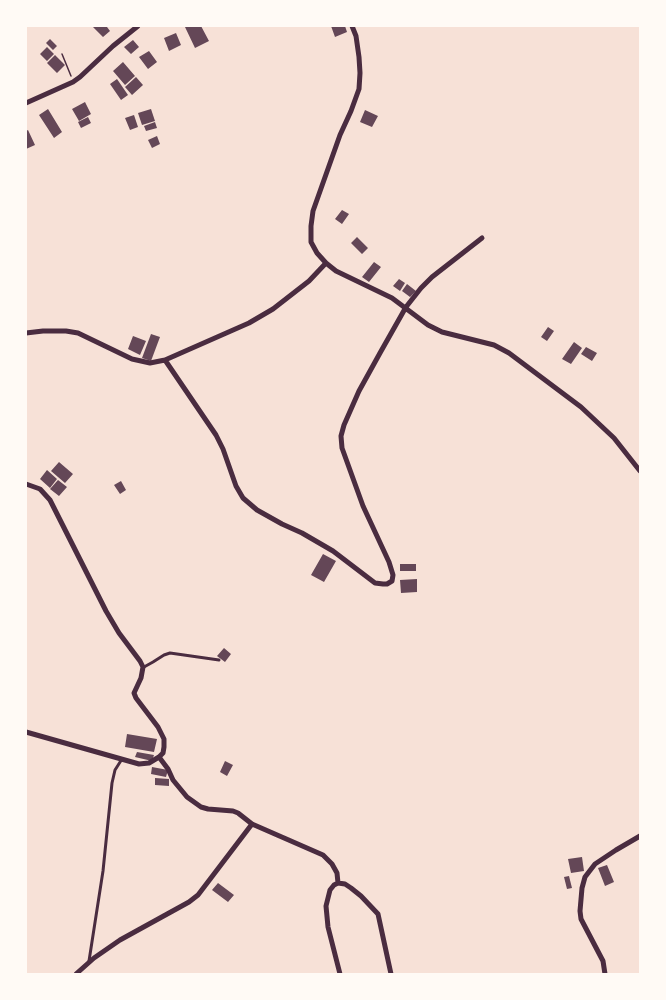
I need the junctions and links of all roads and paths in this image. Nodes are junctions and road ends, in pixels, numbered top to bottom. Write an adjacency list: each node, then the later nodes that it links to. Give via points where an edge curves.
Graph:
1 (138, 26): 4 (street)
2 (352, 26): 7 (street, via 359,57 359,89 310,226 311,242)
3 (62, 54): 4 (path)
4 (73, 82): 5 (street)
5 (26, 104)
6 (482, 238): 8 (street, via 432,277)
7 (326, 263): 8 (street); 10 (street, via 309,281 249,323)
8 (406, 308): 10 (street, via 359,391 341,436 352,477 393,575 392,581 383,585 333,550 257,510 243,498 216,435); 11 (street, via 442,332 494,345 509,353 581,406)
9 (26, 333): 10 (street, via 66,331 86,336 132,359 150,363)
10 (165, 360)
11 (640, 471)
12 (26, 484): 14 (street, via 40,489 50,500 118,633)
13 (219, 660): 14 (lane, via 170,653)
14 (142, 667): 16 (street, via 134,693 164,739)
15 (26, 732): 17 (street)
16 (159, 757): 17 (street, via 145,764); 18 (street, via 193,802 208,809 233,811)
17 (122, 759): 21 (lane, via 112,783)
18 (252, 824): 20 (street, via 322,855 332,864); 21 (street, via 198,895 120,940)
19 (640, 836): 25 (street, via 596,864 582,888 581,919 603,962)
20 (338, 883): 23 (street, via 330,890 326,906); 24 (street, via 351,888 378,914)
21 (89, 963): 22 (street)
22 (76, 975)
23 (340, 975)
24 (391, 975)
25 (605, 975)

